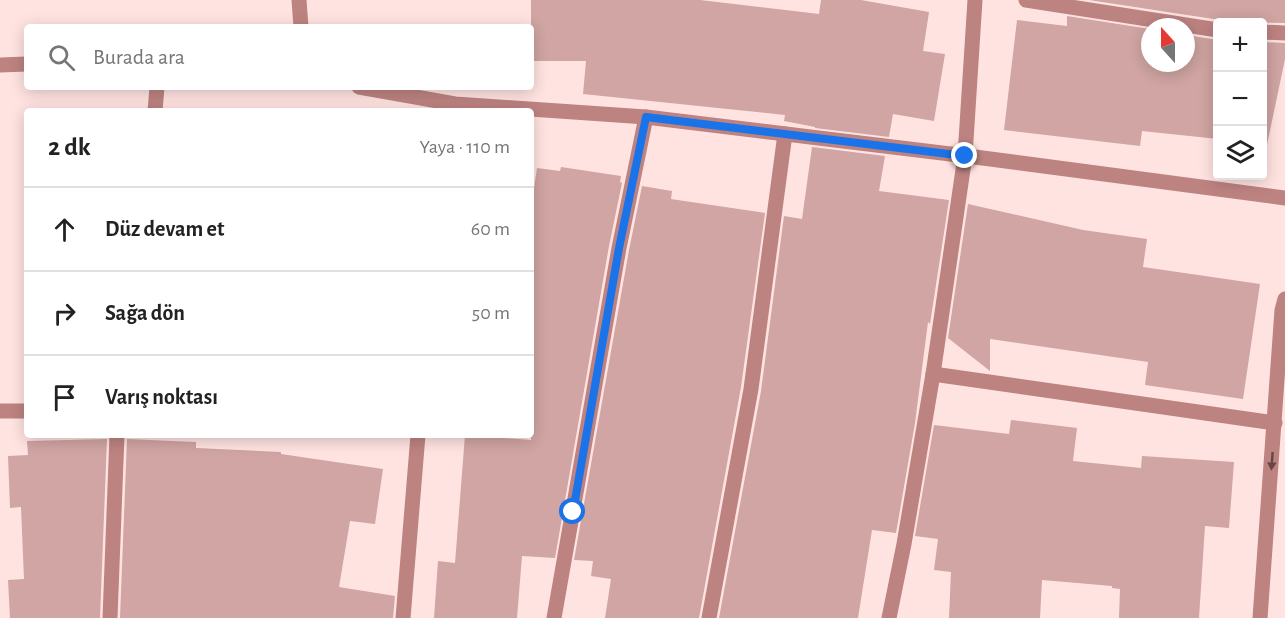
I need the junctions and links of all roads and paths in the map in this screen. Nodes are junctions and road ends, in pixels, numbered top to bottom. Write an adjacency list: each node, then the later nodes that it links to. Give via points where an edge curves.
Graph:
1 (299, 0): 4 (street)
2 (975, 0): 18 (street)
3 (1026, 0): 5 (street)
4 (301, 24)
5 (1213, 29)
6 (1267, 32): 7 (street)
7 (1285, 33)
8 (0, 64): 9 (street)
9 (24, 64)
10 (157, 90): 13 (street)
11 (373, 90): 12 (street)
12 (455, 107): 14 (street)
13 (155, 108)
14 (474, 108)
15 (534, 111): 16 (street)
16 (646, 117): 17 (street); 29 (street)
17 (785, 134): 18 (street); 30 (street, via 751,389)
18 (965, 156): 19 (street); 21 (street)
19 (1285, 198)
20 (1285, 298): 24 (street)
21 (933, 374): 24 (street); 31 (street)
22 (0, 411): 23 (street)
23 (24, 411)
24 (1275, 423): 32 (street, one-way to 32)
25 (117, 438): 27 (street)
26 (418, 438): 28 (street)
27 (110, 618)
28 (403, 618)
29 (554, 618)
30 (709, 618)
31 (889, 618)
32 (1260, 618)

